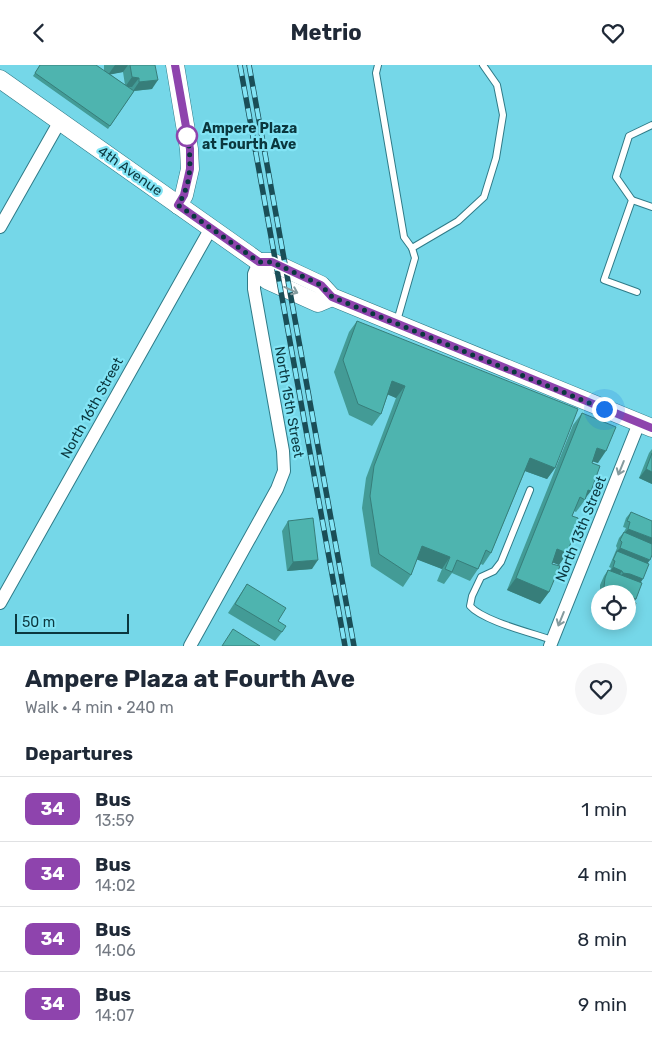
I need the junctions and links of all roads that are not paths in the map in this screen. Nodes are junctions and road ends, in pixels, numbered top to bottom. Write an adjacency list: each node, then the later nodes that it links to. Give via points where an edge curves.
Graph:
1 (175, 65): 8 (street, via 190,149 190,169 184,195)
2 (378, 65): 12 (lane, via 376,73 404,237)
3 (483, 65): 12 (lane, via 497,85 503,115 496,158 484,197 458,221)
4 (0, 79): 5 (street, 4th Avenue)
5 (60, 121): 8 (street, 4th Avenue); 10 (street)
6 (652, 125): 7 (lane, via 629,136 616,177)
7 (632, 200): 9 (lane); 14 (lane, via 604,280)
8 (178, 205): 11 (street, 4th Avenue)
9 (652, 207)
10 (2, 220)
11 (211, 228): 13 (street, 4th Avenue); 18 (street, North 16th Street)
12 (412, 248): 15 (lane, via 415,258)
13 (259, 262): 15 (street, 4th Avenue, via 272,262 321,285 332,297); 20 (street, North 15th Street, via 254,274 254,289 284,471)
14 (637, 292)
15 (396, 323): 16 (street, 4th Avenue)
16 (645, 426): 19 (street, North 13th Street, one-way to 19)
17 (530, 490): 19 (lane, via 501,562 494,571 481,577 470,606)
18 (0, 603)
19 (551, 643)
20 (190, 646)

